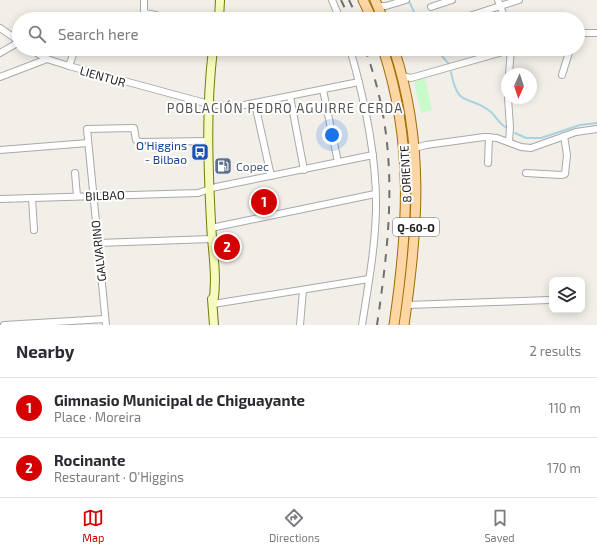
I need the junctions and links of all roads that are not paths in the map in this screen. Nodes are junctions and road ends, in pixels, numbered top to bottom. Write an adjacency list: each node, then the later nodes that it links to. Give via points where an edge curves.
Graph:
1 (144, 0): 11 (street)
2 (220, 0): 12 (main road)
3 (332, 0): 13 (street)
4 (363, 0): 14 (main road)
5 (406, 0): 8 (street, via 386,6)
6 (452, 0): 10 (street)
7 (519, 0): 9 (street)
8 (376, 3)
9 (499, 3): 15 (street)
10 (431, 7)
11 (144, 12)
12 (219, 12)
13 (337, 12)
14 (369, 12)
15 (477, 12)
16 (0, 28): 19 (street)
17 (585, 33): 18 (street)
18 (597, 33)
19 (12, 37)
20 (12, 46): 21 (street)
21 (0, 53)
22 (42, 56): 32 (street, LIENTUR)
23 (73, 56): 33 (street)
24 (213, 56): 41 (main road)
25 (217, 56): 41 (main road)
26 (352, 56): 39 (street)
27 (385, 56): 34 (main road, 8 ORIENTE / Q-60-O)
28 (396, 56): 36 (main road, 8 ORIENTE / Q-60-O)
29 (488, 56): 36 (street, via 412,78)
30 (511, 56): 35 (street)
31 (568, 56): 37 (street)
32 (47, 59): 33 (street, LIENTUR); 38 (street)
33 (69, 66): 43 (street, LIENTUR)
34 (389, 68): 36 (main road); 55 (main road, 8 ORIENTE / Q-60-O)
35 (510, 68)
36 (402, 76): 52 (main road, 8 ORIENTE / Q-60-O)
37 (562, 76)
38 (0, 77)
39 (359, 82): 40 (street, LIENTUR); 54 (street)
40 (323, 90): 42 (street, LIENTUR); 56 (street)
41 (210, 94): 43 (main road)
42 (290, 96): 44 (street, LIENTUR); 58 (street)
43 (209, 104): 44 (street, LIENTUR, via 234,107); 49 (main road)
44 (255, 104): 61 (street)
45 (508, 104): 50 (street)
46 (597, 129): 47 (street)
47 (564, 136): 50 (street, via 530,148); 60 (street, via 567,161 564,175)
48 (490, 137): 50 (street); 52 (street); 57 (street)
49 (208, 141): 51 (street, GALVARINO, via 140,142 136,140 134,128 87,129); 62 (main road)
50 (509, 142)
51 (88, 144): 53 (street); 65 (street, GALVARINO)
52 (415, 148): 55 (main road); 76 (main road, 8 ORIENTE / Q-60-O, via 417,216)
53 (0, 150)
54 (373, 155): 56 (street, BILBAO); 63 (street)
55 (405, 159): 82 (main road, 8 ORIENTE / Q-60-O, via 406,230)
56 (338, 162): 58 (street, BILBAO)
57 (488, 163)
58 (304, 170): 61 (street, BILBAO)
59 (75, 173): 64 (street)
60 (526, 173)
61 (271, 176): 62 (street, BILBAO)
62 (210, 190): 65 (street, BILBAO, via 198,193); 68 (main road)
63 (375, 194): 68 (street); 72 (street, via 374,238)
64 (77, 196): 65 (street, BILBAO); 67 (street, BILBAO)
65 (93, 196): 71 (street, GALVARINO)
66 (0, 198): 67 (street, BILBAO)
67 (32, 198): 69 (street)
68 (211, 228): 70 (main road)
69 (34, 230)
70 (211, 239): 71 (street); 75 (main road, via 209,253)
71 (98, 244): 77 (street, GALVARINO)
72 (369, 279): 73 (street); 81 (street)
73 (303, 290): 75 (street); 80 (street)
74 (549, 300): 76 (street)
75 (213, 304): 79 (main road)
76 (407, 305): 83 (main road, 8 ORIENTE / Q-60-O)
77 (105, 322): 78 (street)
78 (4, 325)
79 (214, 325)
80 (300, 325)
81 (362, 325)
82 (394, 325)
83 (404, 325)

